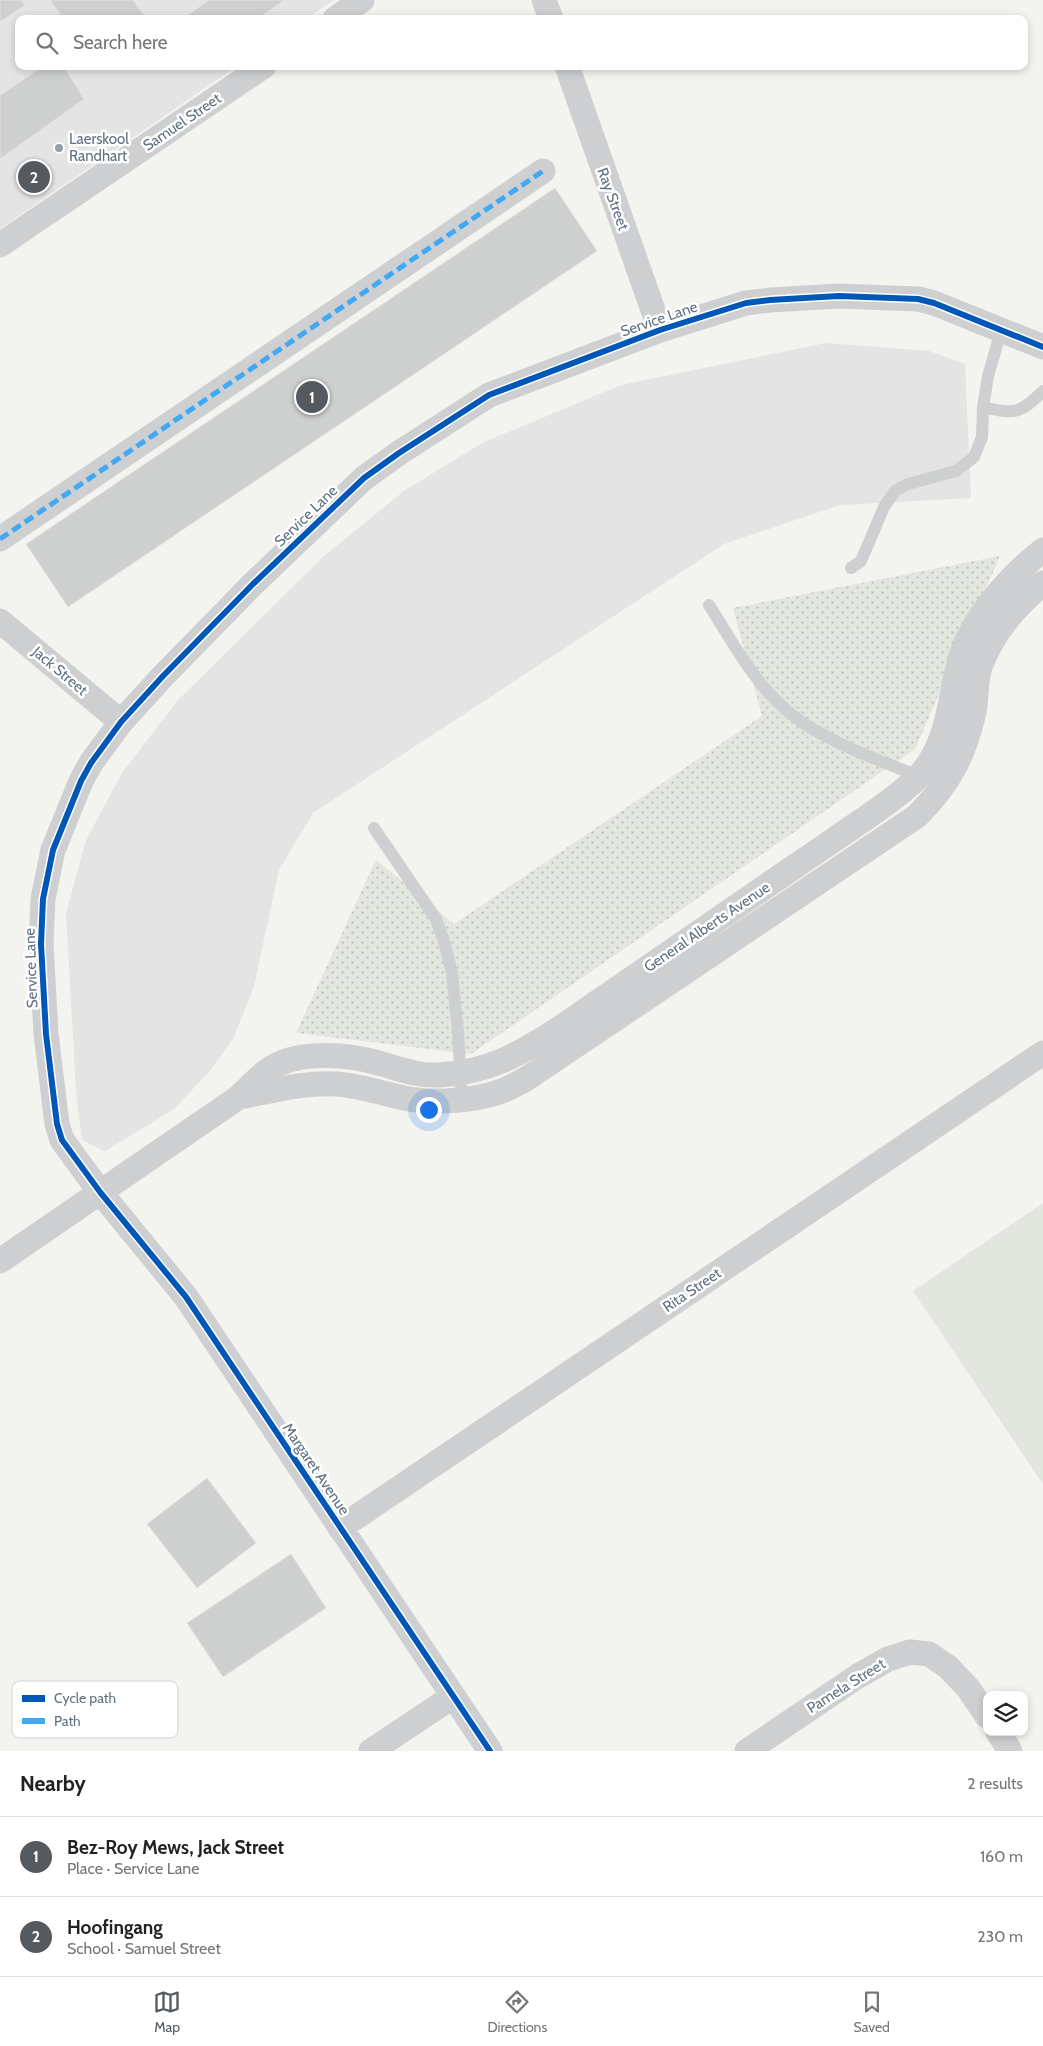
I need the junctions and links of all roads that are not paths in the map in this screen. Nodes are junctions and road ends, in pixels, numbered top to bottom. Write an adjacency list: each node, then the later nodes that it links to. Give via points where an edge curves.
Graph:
1 (362, 0): 3 (street)
2 (544, 0): 4 (street)
3 (341, 15)
4 (550, 15)
5 (258, 70): 8 (street, Samuel Street)
6 (568, 70): 9 (street, Ray Street)
7 (543, 171): 14 (street)
8 (0, 245)
9 (660, 330): 10 (street, Service Lane, via 746,303 839,296 918,298); 20 (street, Service Lane, via 489,394 364,478 253,584)
10 (1002, 331): 11 (street, Service Lane); 13 (lane, via 988,376)
11 (1041, 345)
12 (1043, 391): 13 (lane, via 1023,408 1009,413)
13 (983, 407): 16 (lane, via 982,437 974,457 956,471 908,484 896,491 884,507 861,561)
14 (0, 539)
15 (1043, 550): 21 (street, General Alberts Avenue, via 1007,584 968,636 958,666 946,728 932,759)
16 (851, 568)
17 (1043, 583): 22 (street, General Alberts Avenue, via 1013,610 991,642 976,682 974,710 965,746)
18 (709, 605): 21 (lane, via 749,669 791,714 843,744)
19 (0, 621): 20 (street, Jack Street)
20 (121, 722): 30 (street, Service Lane, via 91,763 53,850 43,898 41,944 56,1124 62,1140)
21 (919, 776): 22 (lane); 24 (street, General Alberts Avenue, via 894,798)
22 (944, 786): 25 (street, General Alberts Avenue, via 917,816)
23 (374, 828): 27 (lane, via 436,919 452,973)
24 (730, 911): 25 (street); 27 (street, General Alberts Avenue, via 524,1051 478,1071)
25 (744, 932): 29 (street, General Alberts Avenue, via 526,1079 502,1091)
26 (1043, 1053): 32 (street, Rita Street)
27 (460, 1073): 28 (street, General Alberts Avenue, via 437,1076 411,1073 352,1056 305,1057 268,1070); 29 (lane)
28 (239, 1097): 29 (street, General Alberts Avenue, via 290,1087 336,1084 419,1100); 30 (street, General Alberts Avenue)
29 (462, 1100)
30 (107, 1200): 31 (street, General Alberts Avenue); 32 (street, Margaret Avenue, via 186,1297)
31 (0, 1261)
32 (340, 1528): 33 (street, Margaret Avenue)
33 (452, 1697): 36 (street); 37 (street, Margaret Avenue)
34 (983, 1710): 38 (street, Pamela Street, via 948,1667 929,1654 910,1652 888,1658 858,1676)
35 (1001, 1736): 39 (street)
36 (371, 1751)
37 (490, 1751)
38 (747, 1751)
39 (1010, 1751)

